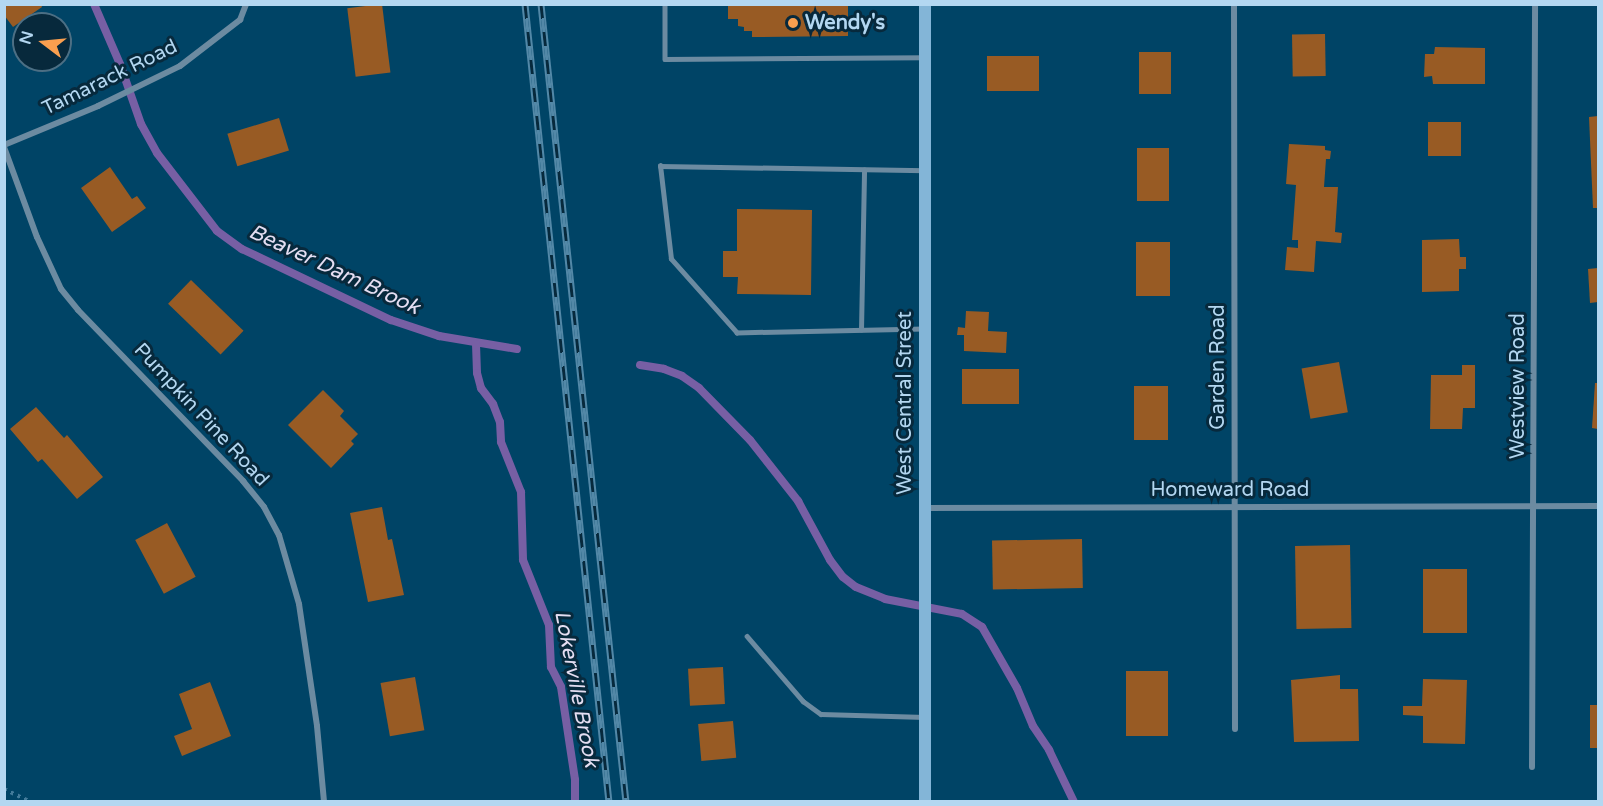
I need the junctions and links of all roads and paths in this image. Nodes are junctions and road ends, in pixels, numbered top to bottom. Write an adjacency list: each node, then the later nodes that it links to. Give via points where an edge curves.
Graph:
1 (246, 4): 7 (street, Tamarack Road, via 240,20 222,36 159,78)
2 (665, 4): 6 (lane, via 665,60)
3 (925, 4): 6 (main road, West Central Street)
4 (1234, 4): 14 (street, Garden Road)
5 (1535, 4): 12 (street, Westview Road)
6 (925, 57): 9 (main road, West Central Street)
7 (4, 146): 22 (street, Pumpkin Pine Road, via 37,237 62,289 243,481 264,507 279,535 299,604)
8 (864, 170): 9 (lane); 11 (lane); 11 (lane, via 660,166 671,259 737,333)
9 (925, 170): 10 (main road, West Central Street)
10 (924, 329): 11 (lane); 15 (main road, West Central Street)
11 (861, 330)
12 (1534, 505): 13 (street, Homeward Road); 14 (street, Homeward Road); 19 (street, Westview Road)
13 (1599, 506)
14 (1235, 507): 15 (street, Homeward Road); 18 (street, Garden Road)
15 (925, 508): 17 (main road, West Central Street)
16 (747, 636): 17 (lane, via 803,701 821,714)
17 (925, 717): 23 (main road, West Central Street)
18 (1235, 729)
19 (1532, 767)
20 (4, 789): 21 (path)
21 (31, 801)
22 (324, 801)
23 (925, 801)

